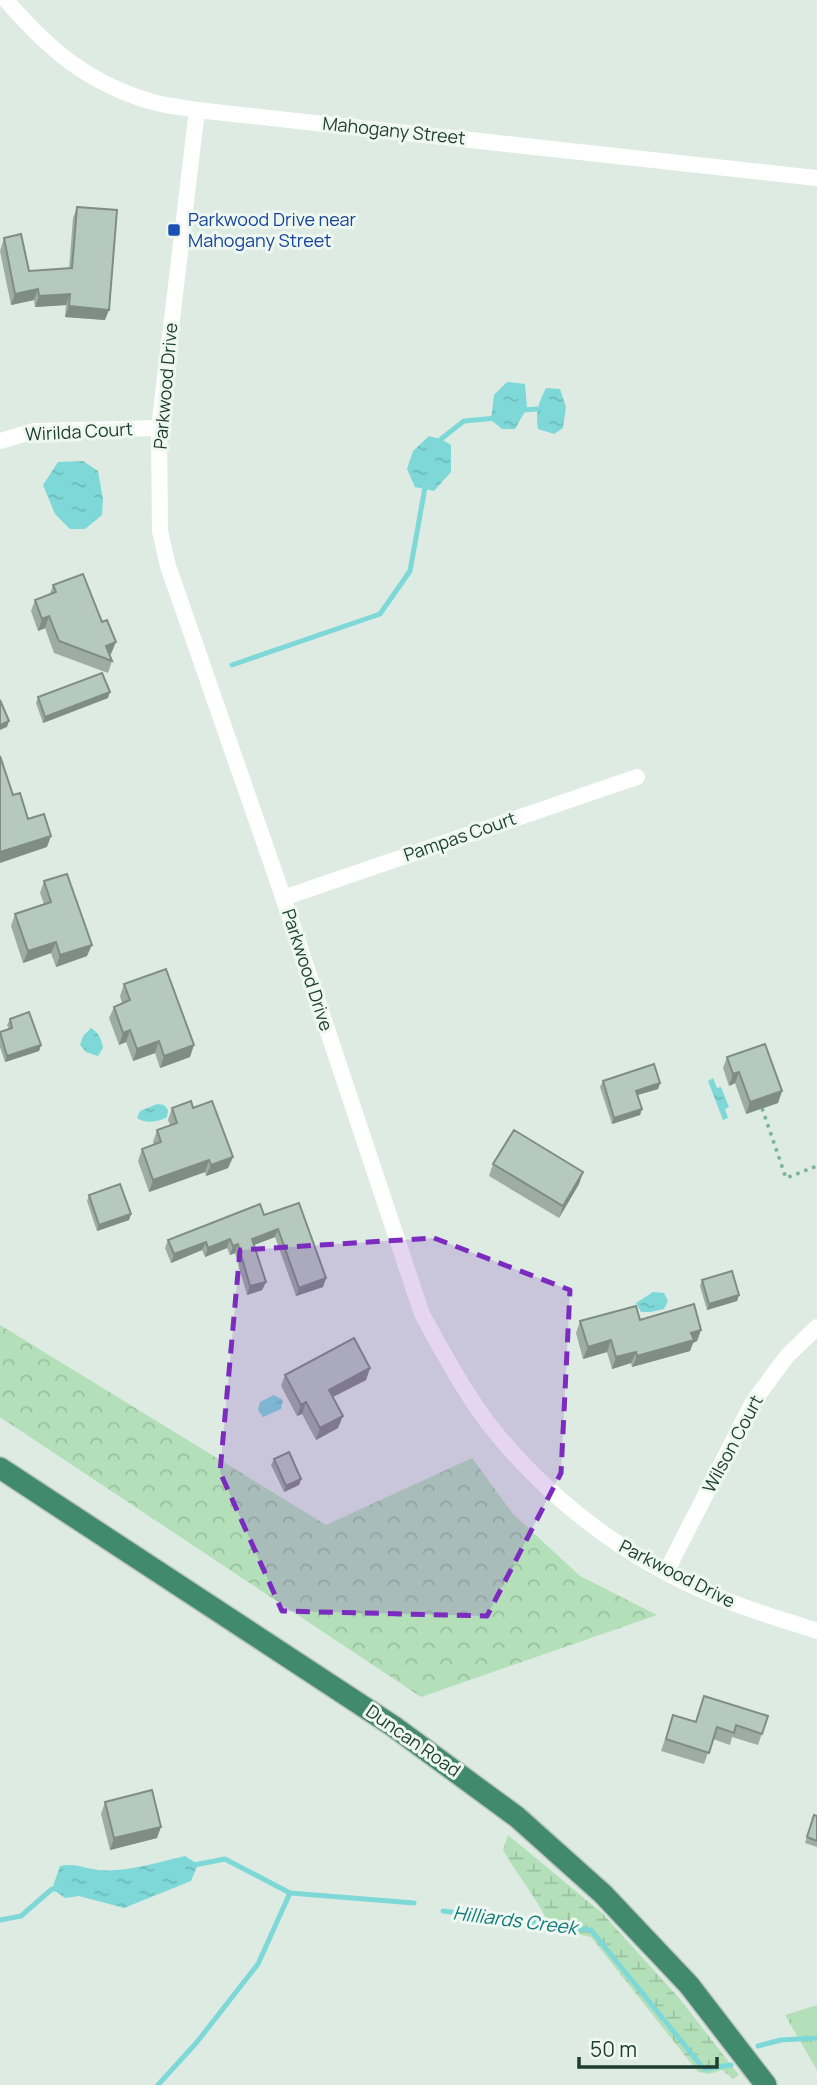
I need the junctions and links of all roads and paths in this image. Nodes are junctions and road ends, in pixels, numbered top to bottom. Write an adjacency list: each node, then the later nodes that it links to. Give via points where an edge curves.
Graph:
1 (6, 0): 2 (street, Mahogany Street, via 68,63 105,85 151,102)
2 (197, 110): 3 (street, Mahogany Street); 4 (street, Parkwood Drive)
3 (817, 178)
4 (159, 428): 5 (street, Wirilda Court, via 34,431); 7 (street, Parkwood Drive, via 160,531 167,566)
5 (0, 441)
6 (637, 777): 7 (street, Pampas Court)
7 (283, 898): 12 (street, Parkwood Drive, via 422,1314 455,1374 494,1431 559,1500 613,1541)
8 (762, 1108): 9 (path, via 786,1178)
9 (817, 1166)
10 (817, 1327): 12 (street, Wilson Court, via 753,1402)
11 (0, 1468): 14 (highway, Duncan Road, via 393,1726 517,1817 603,1894 689,1985)
12 (666, 1572): 13 (street, Parkwood Drive, via 735,1604)
13 (817, 1631)
14 (766, 2085)

